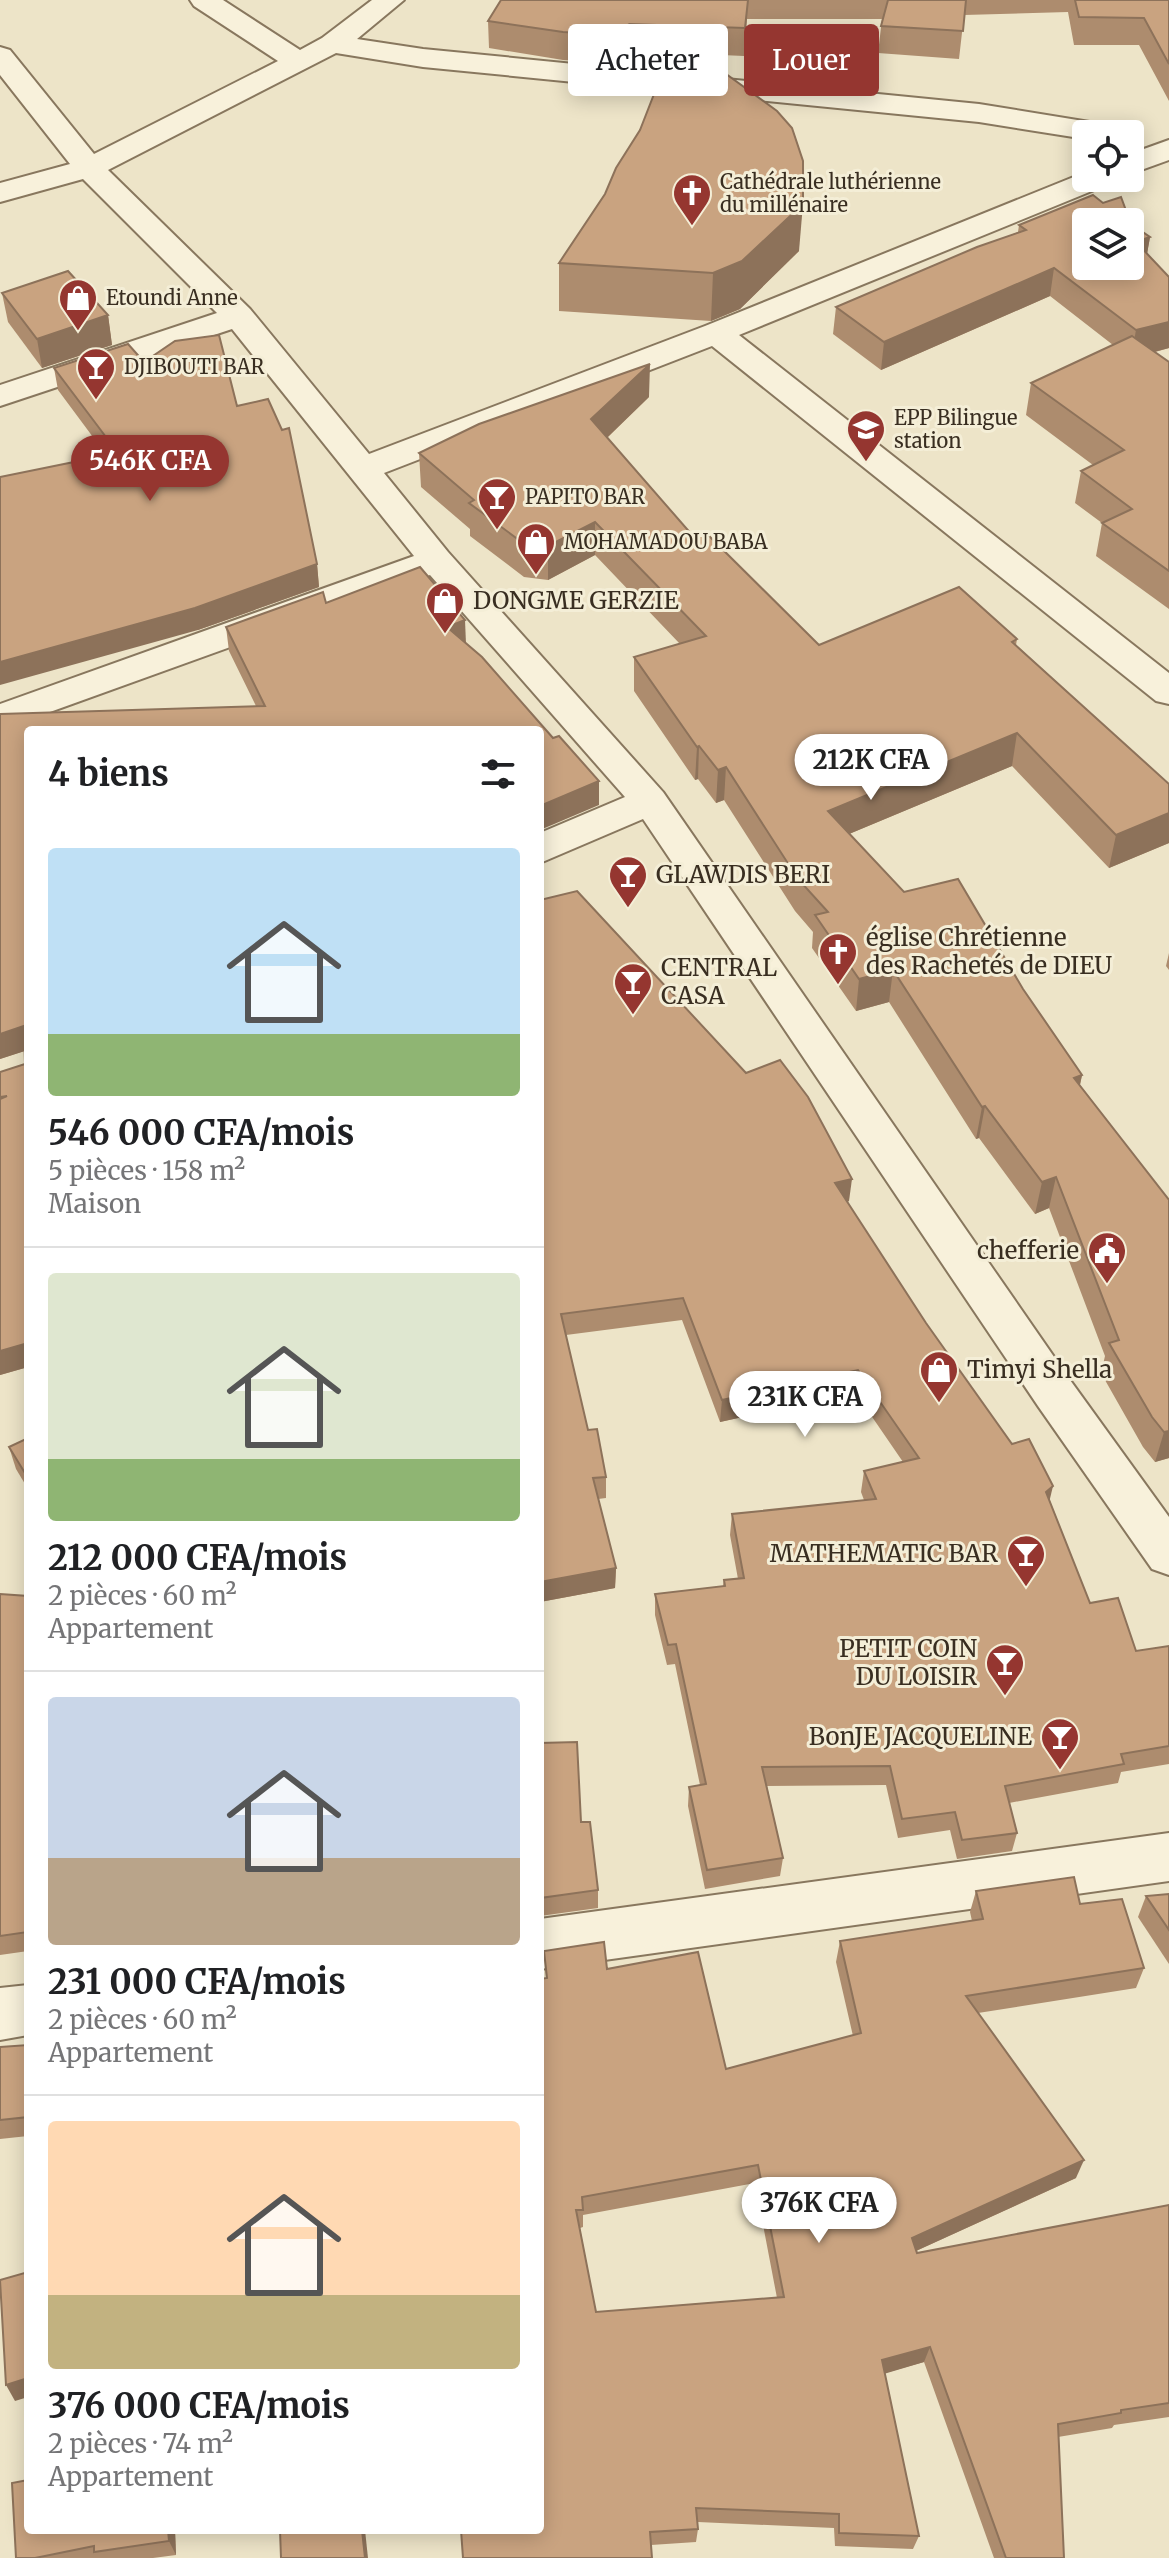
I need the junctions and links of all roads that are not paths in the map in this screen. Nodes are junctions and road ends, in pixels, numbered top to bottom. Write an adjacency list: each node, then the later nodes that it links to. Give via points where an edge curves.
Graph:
1 (204, 0): 5 (street)
2 (390, 0): 3 (street)
3 (332, 44): 5 (street); 6 (street, via 423,58 979,113)
4 (0, 56): 10 (street)
5 (299, 62): 10 (street)
6 (1072, 128)
7 (1144, 141): 8 (street)
8 (1169, 147): 9 (street)
9 (1144, 159)
10 (89, 168): 12 (street); 13 (street)
11 (1072, 189): 14 (street)
12 (0, 193)
13 (239, 316): 15 (street); 16 (street)
14 (716, 333): 16 (street); 18 (street)
15 (0, 396)
16 (362, 469): 17 (street)
17 (436, 560): 19 (street); 20 (street)
18 (1169, 692)
19 (0, 718)
20 (650, 801): 21 (street); 22 (street)
21 (544, 847)
22 (1169, 1555)
23 (1169, 1857): 24 (street)
24 (544, 1943)
25 (24, 2011): 26 (street)
26 (0, 2014)

